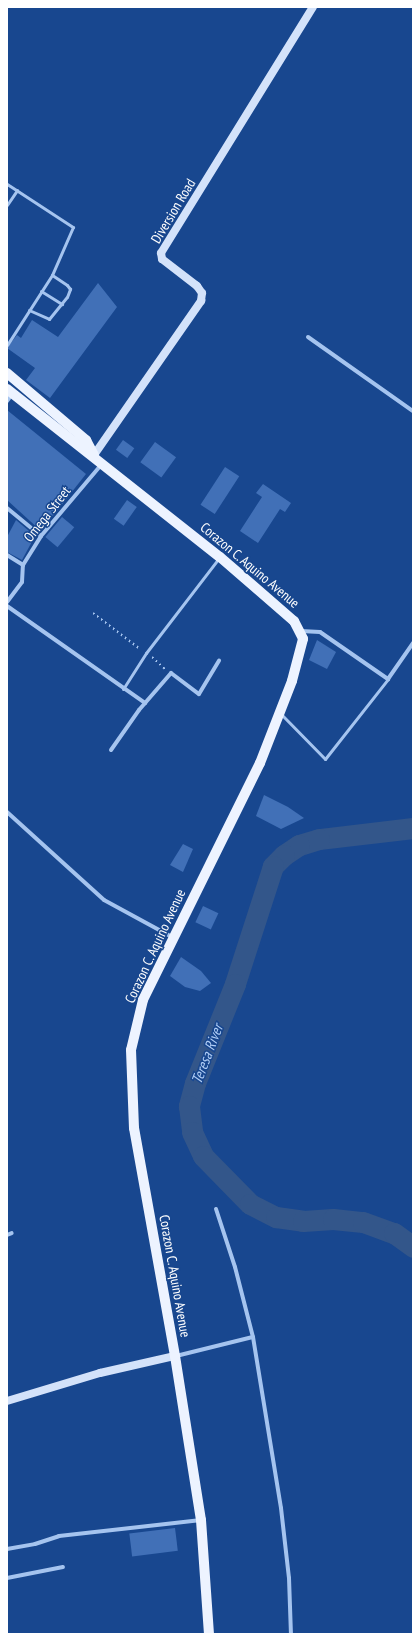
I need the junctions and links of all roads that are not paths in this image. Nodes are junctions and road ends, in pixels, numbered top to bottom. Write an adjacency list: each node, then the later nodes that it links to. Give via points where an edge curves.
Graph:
1 (313, 7): 14 (street, Diversion Road, via 161,253 162,259 197,286 202,293 201,301)
2 (7, 184): 3 (lane)
3 (17, 190): 4 (lane); 5 (lane, via 73,227)
4 (7, 205)
5 (52, 275): 6 (lane); 7 (lane, via 70,289)
6 (42, 291): 7 (lane); 8 (lane)
7 (62, 304): 8 (lane, via 49,319)
8 (29, 310): 10 (lane)
9 (308, 337): 13 (street)
10 (7, 345)
11 (7, 373): 14 (main road, Corazon C. Aquino Avenue, via 86,440)
12 (9, 394): 14 (main road, Corazon C. Aquino Avenue, via 80,448)
13 (413, 411)
14 (94, 455): 15 (main road, Corazon C. Aquino Avenue)
15 (103, 463): 17 (street, Omega Street); 19 (main road, Corazon C. Aquino Avenue)
16 (7, 508): 17 (street)
17 (41, 536): 20 (street, Omega Street)
18 (7, 555): 20 (street)
19 (220, 557): 23 (main road, Corazon C. Aquino Avenue, via 283,610); 27 (lane, via 146,653)
20 (23, 565): 21 (street, Omega Street, via 22,582)
21 (7, 602)
22 (7, 606): 27 (street)
23 (301, 631): 26 (street, via 320,632); 29 (main road, Corazon C. Aquino Avenue, via 302,646)
24 (413, 643): 26 (street)
25 (219, 661): 28 (street, via 199,694 171,673)
26 (388, 679): 29 (lane, via 325,759)
27 (123, 689): 28 (street)
28 (146, 703): 30 (street)
29 (280, 713): 32 (main road, Corazon C. Aquino Avenue, via 235,816)
30 (111, 750)
31 (7, 812): 32 (street, via 104,900)
32 (172, 937): 35 (main road, Corazon C. Aquino Avenue, via 137,1019 130,1071 134,1128)
33 (216, 1209): 34 (street, via 235,1267)
34 (253, 1337): 35 (street); 42 (street, via 281,1508 289,1578)
35 (175, 1356): 36 (street, via 100,1373); 37 (main road, Corazon C. Aquino Avenue)
36 (7, 1401)
37 (201, 1520): 38 (street, via 59,1536); 41 (main road, Corazon C. Aquino Avenue)
38 (7, 1549)
39 (63, 1567): 40 (street)
40 (7, 1578)
41 (209, 1634)
42 (291, 1634)

